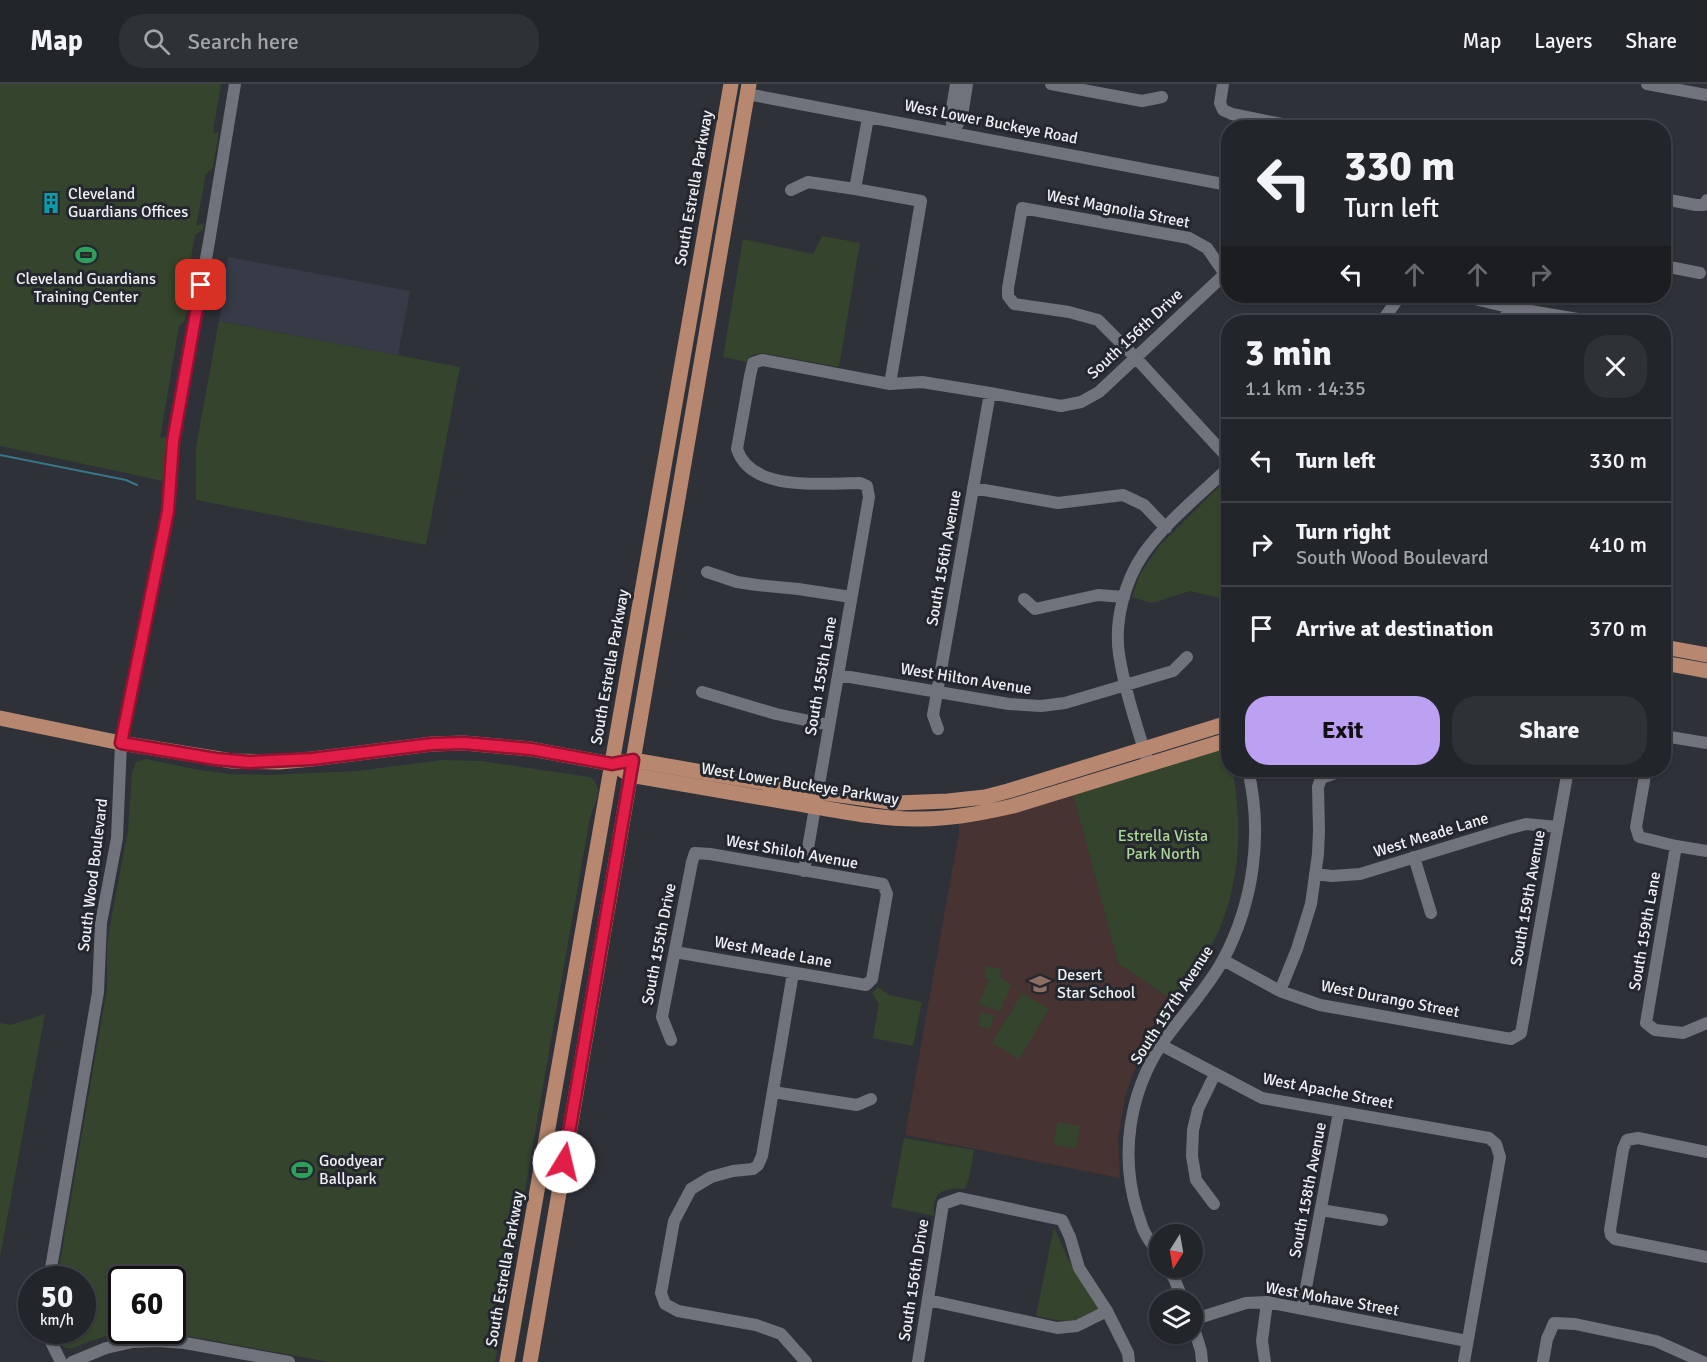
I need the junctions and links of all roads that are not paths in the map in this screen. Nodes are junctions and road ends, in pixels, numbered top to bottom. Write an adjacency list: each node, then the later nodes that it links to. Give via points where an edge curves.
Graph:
1 (234, 84): 55 (street, South Wood Boulevard, via 173,442 168,511)
2 (956, 84): 14 (street, via 951,114)
3 (967, 84): 14 (street, via 962,116)
4 (1051, 84): 7 (street)
5 (1223, 84): 13 (street, via 1223,110)
6 (1647, 84): 10 (street)
7 (1069, 86): 11 (street, via 1142,101)
8 (730, 88): 9 (main road); 59 (main road, South Estrella Parkway)
9 (748, 89): 12 (street, West Lower Buckeye Road); 58 (main road)
10 (1707, 95)
11 (1162, 97)
12 (868, 118): 14 (street, West Lower Buckeye Road); 16 (street)
13 (1262, 120)
14 (953, 134): 15 (street, West Lower Buckeye Road)
15 (1221, 184)
16 (855, 189): 17 (street, via 808,183); 29 (street, via 921,201)
17 (791, 190)
18 (1671, 200): 19 (street, via 1696,205)
19 (1705, 202)
20 (1221, 266): 28 (street, West Magnolia Street, via 1207,248 1189,238 1022,208 1008,288 1014,304 1098,320)
21 (1671, 267): 22 (street)
22 (1700, 273)
23 (1221, 278): 28 (street, South 156th Drive)
24 (1491, 303): 25 (street)
25 (1508, 307): 26 (street); 27 (street)
26 (1507, 315)
27 (1554, 315)
28 (1135, 357): 30 (street, South 156th Drive, via 1099,392 1081,402 1061,406); 31 (street)
29 (890, 384): 30 (street, South 156th Drive, via 922,382); 33 (street, South 156th Drive, via 762,360 753,363 750,376 737,449 754,471 777,481)
30 (990, 393): 34 (street, South 156th Avenue)
31 (1221, 450)
32 (1221, 475): 35 (street)
33 (867, 486): 37 (street, South 155th Lane, via 869,497)
34 (973, 488): 35 (street, via 1058,503 1124,495 1144,505); 48 (street, South 156th Avenue)
35 (1166, 528): 38 (street, via 1134,569)
36 (706, 572): 37 (street, via 738,582)
37 (851, 597): 45 (street, South 155th Lane)
38 (1124, 597): 39 (street, via 1098,595 1035,609); 46 (street, via 1119,653)
39 (1024, 599)
40 (1671, 648): 41 (main road)
41 (1707, 655)
42 (1187, 657): 46 (street, West Hilton Avenue, via 1173,671)
43 (1671, 664): 44 (main road)
44 (1707, 671)
45 (838, 675): 48 (street, West Hilton Avenue); 50 (street, South 155th Lane)
46 (1126, 684): 48 (street, West Hilton Avenue, via 1065,703 1041,706); 57 (street)
47 (702, 692): 50 (street)
48 (937, 692): 52 (street, South 156th Avenue, via 933,715)
49 (0, 718): 55 (main road)
50 (829, 725): 65 (street, South 155th Lane)
51 (1221, 726): 57 (main road, West Lower Buckeye Parkway)
52 (938, 729)
53 (1671, 737): 56 (street)
54 (1221, 741): 57 (main road, West Lower Buckeye Parkway)
55 (121, 743): 59 (main road, West Lower Buckeye Parkway, via 249,762 464,743 531,749); 93 (street, South Wood Boulevard, via 117,838 101,923 98,992)
56 (1707, 743)
57 (1147, 757): 65 (main road, West Lower Buckeye Parkway, via 985,797 897,802)
58 (633, 760): 59 (main road, West Lower Buckeye Parkway); 60 (main road); 65 (main road, West Lower Buckeye Parkway)
59 (612, 764): 60 (main road, West Lower Buckeye Parkway); 105 (main road, South Estrella Parkway)
60 (630, 776): 65 (main road, West Lower Buckeye Parkway); 106 (main road)
61 (1249, 777): 75 (street, South 157th Avenue, via 1255,817 1253,866 1243,912)
62 (1324, 777): 72 (street, via 1318,787)
63 (1567, 777): 66 (street, South 159th Avenue)
64 (1645, 777): 67 (street, via 1636,827 1639,837)
65 (816, 799): 71 (street, South 155th Lane)
66 (1557, 827): 70 (street, West Meade Lane, via 1526,824); 80 (street, South 159th Avenue)
67 (1676, 846): 68 (street); 79 (street, South 159th Lane, via 1646,1023 1655,1030 1683,1033)
68 (1707, 851)
69 (696, 854): 71 (street, West Shiloh Avenue); 74 (street, South 155th Drive)
70 (1414, 857): 72 (street, West Meade Lane, via 1360,874); 73 (street)
71 (804, 871): 77 (street, West Shiloh Avenue, via 883,884 887,894 872,979)
72 (1315, 874): 78 (street, via 1305,928)
73 (1431, 913)
74 (675, 952): 76 (street, West Meade Lane); 81 (street, South 155th Drive, via 662,1017)
75 (1223, 960): 78 (street, West Durango Street); 82 (street, South 157th Avenue)
76 (793, 973): 77 (street, West Meade Lane); 84 (street)
77 (866, 986)
78 (1280, 991): 80 (street, West Durango Street, via 1320,1005 1511,1039)
79 (1707, 1023)
80 (1521, 1033)
81 (671, 1040)
82 (1161, 1046): 83 (street, West Apache Street); 91 (street, South 157th Avenue, via 1137,1095 1128,1147 1134,1200)
83 (1215, 1074): 86 (street, West Apache Street, via 1262,1098); 88 (street, via 1198,1109 1192,1156 1197,1180)
84 (772, 1092): 85 (street, via 856,1105); 107 (street, via 758,1165 711,1177 691,1189 674,1221 661,1293 665,1304 678,1311 756,1325 781,1335)
85 (871, 1099)
86 (1339, 1112): 89 (street, South 158th Avenue); 99 (street, West Apache Street, via 1489,1138 1496,1144 1500,1157)
87 (1707, 1152): 92 (street, via 1638,1138 1627,1140 1610,1230 1615,1239)
88 (1214, 1204)
89 (1321, 1210): 90 (street); 96 (street, South 158th Avenue)
90 (1382, 1220)
91 (1149, 1239)
92 (1707, 1257)
93 (50, 1266)
94 (927, 1300): 97 (street, via 1056,1328 1077,1326); 97 (street, South 156th Drive, via 943,1204 960,1198 1062,1220 1079,1268); 108 (street, South 156th Drive)
95 (1267, 1302): 96 (street, West Mohave Street); 98 (street, West Mohave Street, via 1246,1303); 111 (street, via 1262,1341)
96 (1302, 1309): 99 (street, West Mohave Street)
97 (1107, 1311): 109 (street)
98 (1203, 1317)
99 (1467, 1341): 112 (street)
100 (52, 1344): 102 (street)
101 (1199, 1344): 110 (street)
102 (61, 1362)
103 (72, 1362): 104 (street, via 106,1348 157,1341)
104 (289, 1362)
105 (507, 1362)
106 (530, 1362)
107 (806, 1362)
108 (918, 1362)
109 (1129, 1362)
110 (1202, 1362)
111 (1265, 1362)
112 (1464, 1362)
113 (1543, 1362): 114 (street, via 1554,1323 1656,1341)
114 (1703, 1362)

